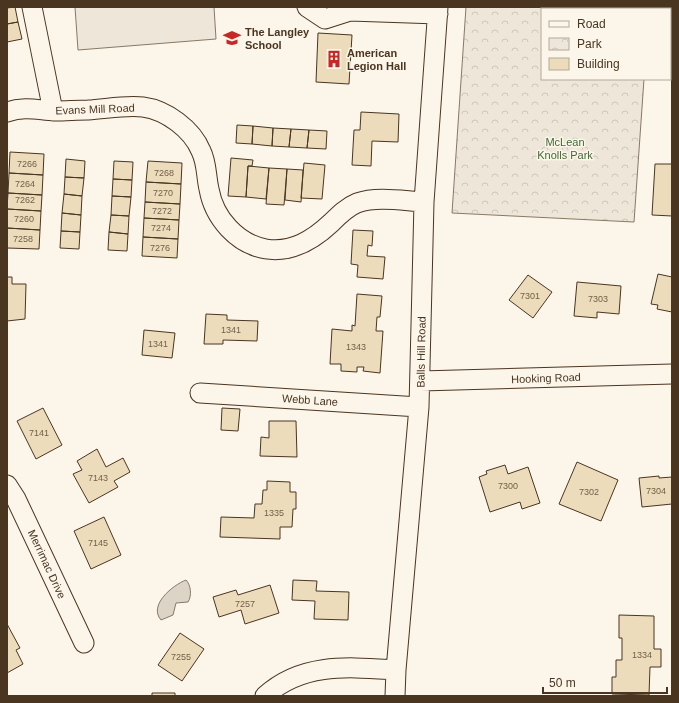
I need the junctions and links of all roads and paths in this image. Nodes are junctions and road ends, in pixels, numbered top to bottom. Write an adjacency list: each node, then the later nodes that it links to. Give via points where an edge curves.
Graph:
1 (32, 7): 5 (street)
2 (307, 7): 3 (street, via 325,19)
3 (351, 9): 4 (street)
4 (438, 11): 7 (street, Balls Hill Road)
5 (53, 111): 6 (street, Evans Mill Road, via 30,107); 7 (street, Evans Mill Road, via 142,107 159,111 174,120 192,136 201,150 214,206 223,223 237,236 266,249 282,249 310,241 345,210 357,203 372,200)
6 (7, 112)
7 (424, 202): 9 (street, Balls Hill Road)
8 (672, 374): 9 (street, Hooking Road)
9 (421, 381): 11 (street, Balls Hill Road)
10 (200, 393): 11 (street, Webb Lane)
11 (420, 407): 14 (street, Balls Hill Road)
12 (7, 485): 13 (street, Merrimac Drive)
13 (84, 643)
14 (396, 670): 15 (street, via 348,666 324,668 303,673); 16 (street, Balls Hill Road)
15 (264, 696)
16 (395, 696)

